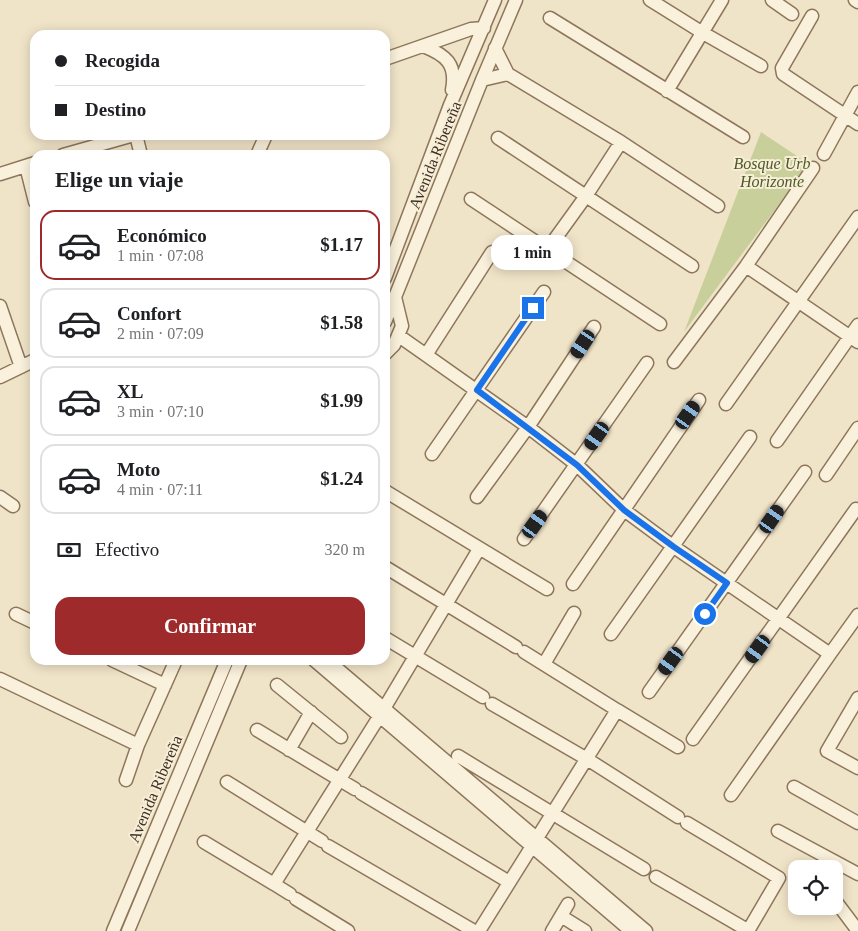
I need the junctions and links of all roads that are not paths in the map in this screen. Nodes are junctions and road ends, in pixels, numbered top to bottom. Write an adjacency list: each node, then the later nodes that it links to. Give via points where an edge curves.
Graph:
1 (496, 0): 9 (street, Avenida Ribereña)
2 (516, 0): 12 (street, Avenida Ribereña)
3 (650, 0): 10 (street)
4 (722, 0): 10 (street)
5 (772, 0): 6 (street)
6 (792, 14)
7 (812, 16): 20 (street, via 782,68 783,74)
8 (550, 18): 17 (street)
9 (484, 28): 11 (street, via 471,29); 19 (street, Avenida Ribereña)
10 (703, 34): 14 (street); 17 (street)
11 (423, 46): 13 (street); 19 (street, via 444,57 452,67 455,78)
12 (495, 48): 15 (street); 16 (street, Avenida Ribereña)
13 (390, 57)
14 (761, 66)
15 (508, 74): 16 (street); 25 (street)
16 (482, 80): 41 (street, Avenida Ribereña)
17 (666, 91): 22 (street)
18 (858, 92): 20 (street)
19 (450, 105): 37 (street, Avenida Ribereña)
20 (846, 116): 21 (street); 27 (street)
21 (858, 124)
22 (743, 137)
23 (498, 138): 31 (street)
24 (120, 140): 26 (street)
25 (621, 142): 31 (street); 33 (street)
26 (91, 150)
27 (824, 154)
28 (30, 165): 30 (street)
29 (813, 168): 39 (street)
30 (0, 174)
31 (586, 196): 35 (street); 38 (street)
32 (471, 199): 35 (street)
33 (718, 206)
34 (858, 217): 42 (street)
35 (547, 250): 45 (street)
36 (492, 252): 51 (street)
37 (390, 261)
38 (692, 266)
39 (746, 266): 42 (street); 53 (street)
40 (544, 292): 57 (street)
41 (395, 297): 44 (street, Avenida Ribereña); 48 (street, via 402,326)
42 (799, 301): 49 (street); 59 (street)
43 (0, 306): 55 (street)
44 (390, 310)
45 (660, 324)
46 (858, 325): 49 (street)
47 (594, 327): 60 (street)
48 (398, 336): 50 (street); 51 (street)
49 (854, 340): 63 (street)
50 (390, 349)
51 (426, 354): 57 (street)
52 (30, 362): 55 (street)
53 (674, 362)
54 (647, 363): 65 (street)
55 (21, 367): 56 (street)
56 (0, 378)
57 (477, 390): 60 (street); 64 (street)
58 (699, 400): 72 (street)
59 (726, 404)
60 (528, 427): 65 (street); 69 (street)
61 (858, 428): 67 (street)
62 (750, 437): 75 (street)
63 (777, 441)
64 (432, 454)
65 (577, 465): 72 (street); 74 (street)
66 (805, 472): 78 (street)
67 (826, 475)
68 (390, 494): 76 (street)
69 (477, 496)
70 (0, 497): 71 (street)
71 (13, 506)
72 (624, 510): 75 (street); 79 (street)
73 (856, 510): 85 (street)
74 (524, 539)
75 (674, 547): 78 (street); 87 (street)
76 (479, 548): 80 (street); 81 (street)
77 (390, 569): 81 (street)
78 (727, 583): 85 (street); 101 (street)
79 (573, 584)
80 (547, 589)
81 (447, 604): 90 (street); 91 (street)
82 (574, 612): 91 (street)
83 (16, 614): 86 (street)
84 (858, 615): 89 (street)
85 (780, 619): 89 (street); 109 (street)
86 (30, 621)
87 (611, 634)
88 (390, 641): 90 (street)
89 (830, 654): 120 (street)
90 (414, 656): 105 (street); 114 (street)
91 (544, 664): 103 (street)
92 (123, 665): 99 (street)
93 (174, 665): 99 (street)
94 (239, 665): 136 (street, Avenida Ribereña)
95 (321, 665): 105 (street)
96 (332, 665): 105 (street)
97 (220, 666): 135 (street, Avenida Ribereña)
98 (0, 679): 110 (street)
99 (165, 685): 110 (street)
100 (277, 685): 104 (street)
101 (649, 692)
102 (858, 698): 106 (street)
103 (616, 710): 111 (street); 114 (street)
104 (311, 712): 108 (street); 112 (street)
105 (382, 712): 116 (street); 126 (street)
106 (854, 712): 115 (street, via 827,751)
107 (257, 730): 112 (street)
108 (342, 736)
109 (693, 739)
110 (138, 745): 117 (street)
111 (678, 747)
112 (290, 750): 116 (street)
113 (458, 756): 121 (street)
114 (587, 759): 121 (street); 144 (street, via 779,878)
115 (858, 768)
116 (340, 779): 124 (street); 130 (street)
117 (126, 780)
118 (227, 782): 124 (street)
119 (794, 788): 122 (street)
120 (731, 795)
121 (553, 814): 126 (street); 127 (street)
122 (858, 824)
123 (778, 831): 128 (street)
124 (307, 832): 131 (street); 138 (street)
125 (204, 842): 131 (street)
126 (534, 842): 130 (street); 142 (street); 143 (street)
127 (644, 869)
128 (858, 874)
129 (656, 877): 144 (street)
130 (509, 882): 139 (street)
131 (274, 884): 137 (street)
132 (568, 904): 134 (street)
133 (843, 911): 145 (street)
134 (561, 916): 140 (street); 141 (street)
135 (113, 931)
136 (128, 931)
137 (348, 931)
138 (474, 931)
139 (479, 931)
140 (552, 931)
141 (585, 931)
142 (631, 931)
143 (646, 931)
144 (748, 931)
145 (858, 931)

